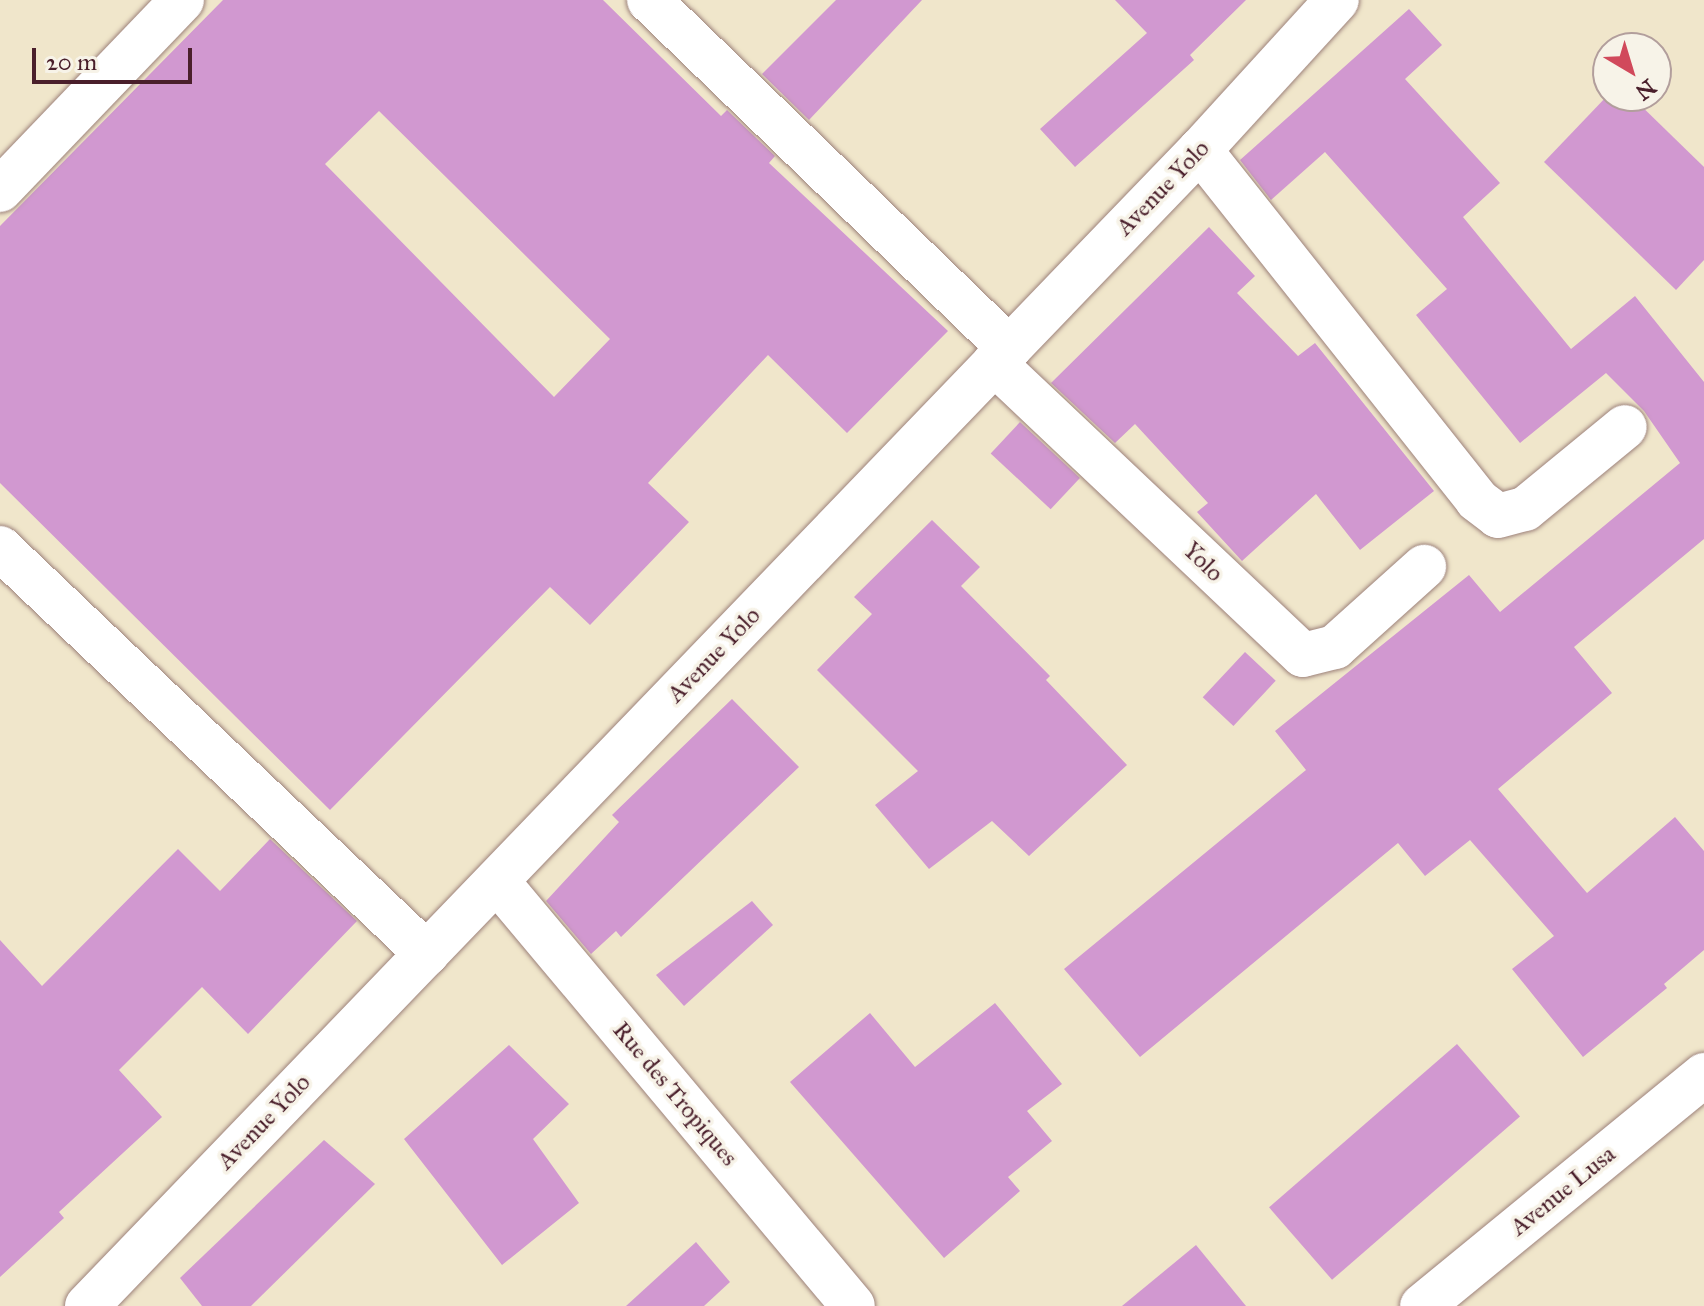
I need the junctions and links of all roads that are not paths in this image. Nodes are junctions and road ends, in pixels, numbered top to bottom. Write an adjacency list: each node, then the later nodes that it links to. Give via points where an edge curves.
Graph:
1 (182, 0): 5 (street)
2 (649, 0): 6 (street)
3 (1337, 0): 4 (street, Avenue Yolo)
4 (1200, 150): 6 (street, Avenue Yolo); 7 (street, via 1477,500 1498,516 1525,509)
5 (0, 190)
6 (1001, 356): 9 (street, Yolo, via 1303,655 1335,647); 10 (street, Avenue Yolo)
7 (1625, 427)
8 (0, 548): 11 (street)
9 (1424, 567)
10 (497, 881): 11 (street, Avenue Yolo); 14 (street, Rue des Tropiques)
11 (427, 954): 13 (street, Avenue Yolo)
12 (1704, 1075): 15 (street, Avenue Lusa)
13 (87, 1306)
14 (853, 1306)
15 (1422, 1306)

